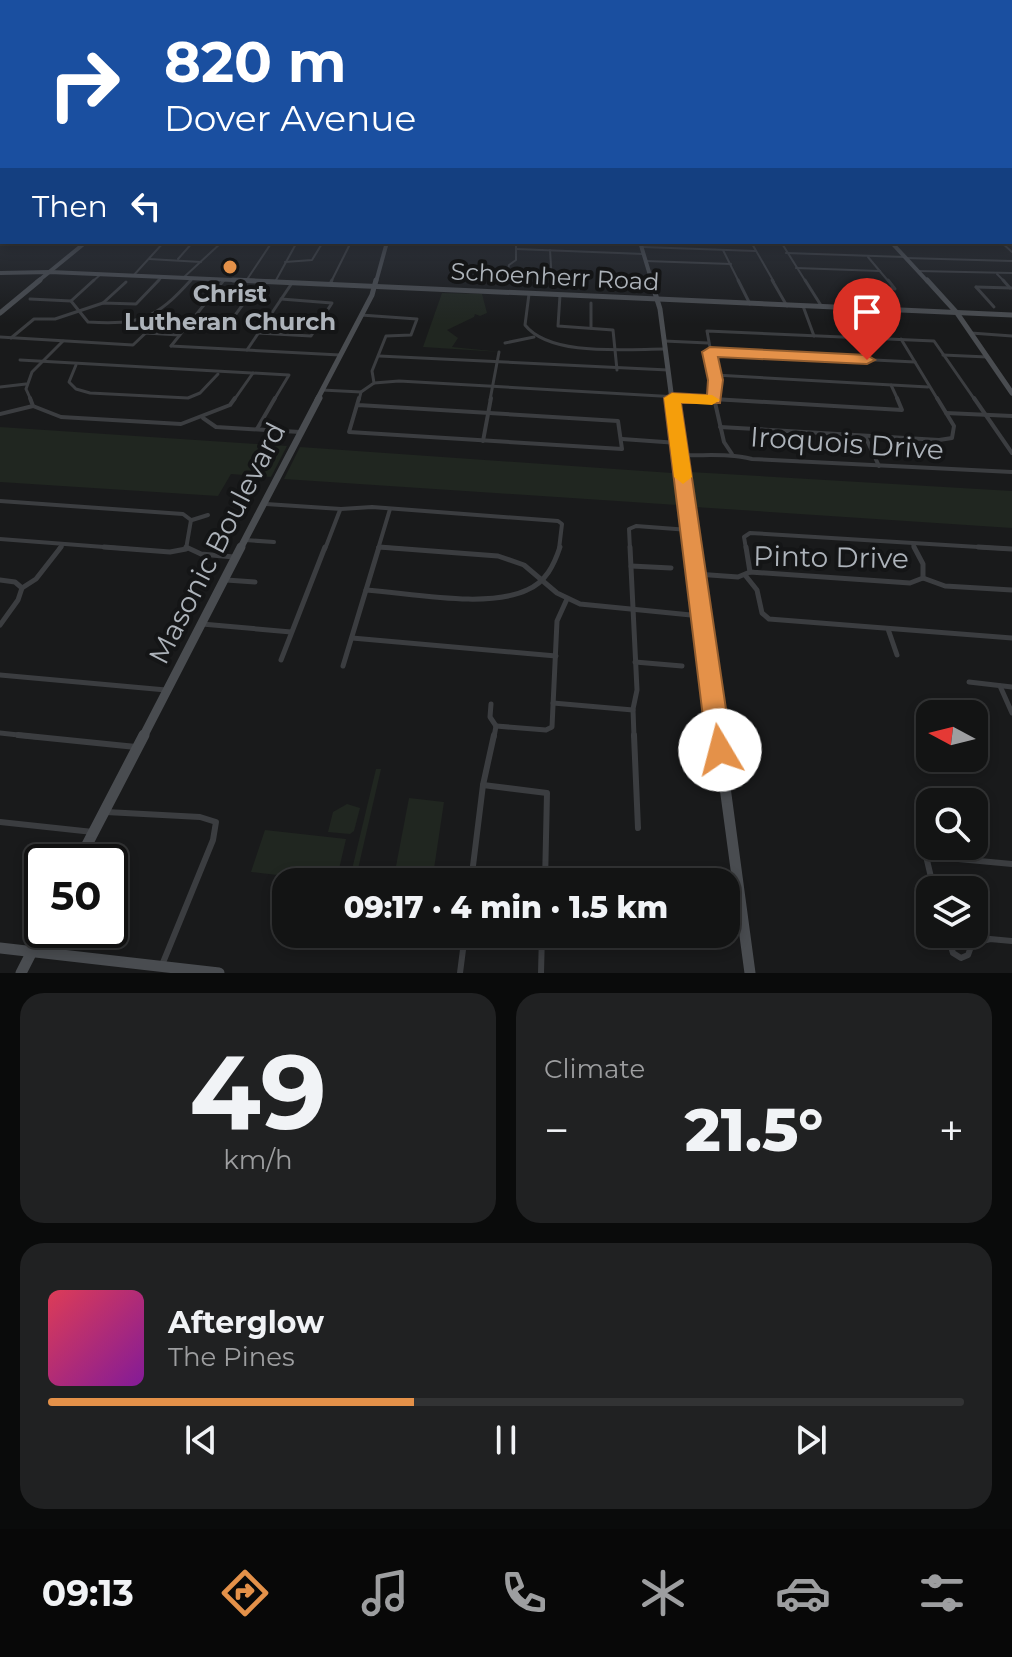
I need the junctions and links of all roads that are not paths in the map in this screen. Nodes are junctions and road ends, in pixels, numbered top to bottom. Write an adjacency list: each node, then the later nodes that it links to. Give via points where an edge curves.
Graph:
1 (84, 244): 35 (main road)
2 (162, 244): 25 (street)
3 (191, 244): 26 (street)
4 (220, 244): 29 (street)
5 (271, 244): 45 (street)
6 (296, 244): 30 (street)
7 (322, 244): 30 (street, via 312,260)
8 (350, 244): 51 (street)
9 (386, 244): 52 (main road, Masonic Boulevard)
10 (516, 244): 16 (street)
11 (641, 244): 18 (street); 22 (main road)
12 (752, 244): 19 (street)
13 (782, 244): 21 (street)
14 (893, 244): 24 (main road)
15 (1003, 244): 20 (street)
16 (516, 249): 17 (street); 49 (street, via 507,278)
17 (550, 250): 22 (street); 49 (street, via 553,281)
18 (723, 250): 19 (street); 31 (street)
19 (756, 251): 65 (street)
20 (1012, 252)
21 (786, 253): 23 (street); 32 (street)
22 (644, 254): 27 (main road)
23 (867, 256): 24 (street); 33 (street)
24 (906, 258): 28 (street); 34 (main road)
25 (149, 259): 26 (street); 40 (street)
26 (178, 259): 29 (street)
27 (646, 261): 31 (street); 60 (main road)
28 (1012, 261)
29 (201, 262): 42 (street)
30 (285, 262): 48 (street)
31 (731, 264): 64 (street)
32 (796, 268): 33 (street); 67 (street)
33 (880, 271): 53 (street, via 892,286)
34 (918, 271): 37 (street); 71 (main road)
35 (50, 272): 36 (main road, Schoenherr Road); 39 (main road, Schoenherr Road); 70 (main road)
36 (0, 273)
37 (996, 273): 38 (street); 54 (street)
38 (1012, 273)
39 (101, 274): 40 (main road, Schoenherr Road); 61 (street)
40 (133, 276): 41 (main road, Schoenherr Road)
41 (162, 277): 42 (main road, Schoenherr Road); 62 (street, via 135,304)
42 (183, 278): 43 (main road, Schoenherr Road)
43 (193, 278): 44 (main road, Schoenherr Road); 76 (street)
44 (224, 280): 45 (main road, Schoenherr Road); 77 (street)
45 (246, 281): 46 (main road, Schoenherr Road)
46 (260, 281): 48 (main road, Schoenherr Road); 77 (street, via 224,329)
47 (126, 282): 62 (street)
48 (275, 282): 50 (main road, Schoenherr Road)
49 (541, 282): 56 (street)
50 (292, 283): 51 (main road, Schoenherr Road); 59 (street)
51 (330, 284): 52 (main road, Schoenherr Road)
52 (376, 286): 55 (main road, Schoenherr Road); 72 (main road, Masonic Boulevard)
53 (884, 287)
54 (1011, 288): 68 (street, via 976,287)
55 (529, 294): 56 (main road, Schoenherr Road); 86 (street, via 525,324)
56 (541, 294): 57 (main road, Schoenherr Road)
57 (560, 295): 60 (main road, Schoenherr Road); 78 (street, via 558,326)
58 (30, 299): 61 (street)
59 (281, 299): 74 (street); 80 (street, via 332,303 311,336)
60 (658, 300): 64 (main road, Schoenherr Road); 92 (main road)
61 (71, 301): 69 (street)
62 (103, 303): 69 (street)
63 (591, 303): 78 (street)
64 (750, 304): 65 (main road, Schoenherr Road)
65 (787, 306): 66 (main road, Schoenherr Road)
66 (803, 306): 67 (main road, Schoenherr Road); 83 (street)
67 (822, 307): 71 (main road, Schoenherr Road)
68 (994, 307)
69 (78, 311): 76 (street, via 91,322); 87 (street, via 34,319)
70 (0, 313)
71 (957, 313): 73 (main road, Schoenherr Road); 81 (main road)
72 (361, 315): 97 (main road, Masonic Boulevard); 99 (street, via 416,318 410,335 387,335)
73 (1012, 315)
74 (270, 316): 75 (street); 80 (street)
75 (290, 317)
76 (150, 319): 79 (street)
77 (185, 328): 82 (street)
78 (591, 328): 93 (street, via 612,329)
79 (146, 333): 82 (street); 89 (street, via 134,344)
80 (258, 333): 94 (street)
81 (970, 333): 84 (street); 100 (main road)
82 (179, 335): 94 (street, via 171,346)
83 (814, 336): 88 (street); 91 (street, via 705,331)
84 (1012, 336)
85 (0, 337): 87 (street)
86 (534, 337): 90 (street); 93 (street, via 556,345)
87 (11, 338): 89 (street)
88 (901, 339): 98 (street, via 934,341); 103 (street)
89 (63, 341): 102 (street)
90 (505, 343)
91 (708, 343): 92 (street); 96 (street)
92 (665, 345): 93 (street); 107 (main road)
93 (615, 348): 106 (street)
94 (247, 350): 97 (street)
95 (499, 352): 104 (street)
96 (710, 352): 103 (street); 110 (street)
97 (340, 355): 117 (main road, Masonic Boulevard)
98 (943, 355): 100 (street); 127 (street)
99 (378, 356): 104 (street); 111 (street, via 371,373)
100 (987, 357): 119 (main road)
101 (20, 360): 102 (street)
102 (42, 361): 105 (street); 112 (street)
103 (915, 362): 116 (street)
104 (497, 363): 106 (street); 115 (street)
105 (77, 364): 109 (street); 109 (street, via 69,382 90,393 188,398)
106 (617, 370): 107 (street)
107 (668, 370): 120 (main road)
108 (253, 373): 109 (street); 129 (street, via 230,405); 131 (street, via 289,375)
109 (218, 374)
110 (715, 375): 113 (street); 121 (street)
111 (374, 383): 115 (street); 118 (street)
112 (26, 384): 114 (street); 123 (street)
113 (891, 385): 116 (street); 121 (street, via 903,410)
114 (0, 387)
115 (493, 387): 120 (street); 124 (street)
116 (930, 387): 125 (street)
117 (322, 390): 118 (street); 132 (main road, Masonic Boulevard)
118 (361, 392): 122 (street)
119 (1012, 393)
120 (672, 398): 121 (street); 136 (main road)
121 (714, 400): 130 (street)
122 (358, 405): 124 (street); 135 (street, via 349,432)
123 (33, 406): 126 (street); 129 (street, via 85,419 172,424)
124 (488, 413): 134 (street, via 620,422); 135 (street)
125 (945, 413): 127 (street); 133 (street, via 955,430 953,437)
126 (0, 414)
127 (986, 415): 128 (street); 137 (street)
128 (1012, 416)
129 (203, 418): 131 (street, via 216,427)
130 (720, 427): 133 (street); 138 (street)
131 (257, 429): 132 (street)
132 (300, 432): 143 (main road, Masonic Boulevard)
133 (865, 436): 140 (street)
134 (622, 439): 135 (street, via 622,450); 136 (street)
135 (483, 441)
136 (678, 443): 139 (main road)
137 (1012, 453)
138 (732, 454): 139 (street, Iroquois Drive); 140 (street, Iroquois Drive)
139 (680, 455): 148 (main road)
140 (879, 466): 141 (street, Iroquois Drive)
141 (1012, 472)
142 (0, 501): 147 (street, via 183,514)
143 (263, 504): 144 (street); 150 (main road, Masonic Boulevard)
144 (341, 509): 145 (street); 176 (street)
145 (390, 509): 154 (street); 165 (street, via 561,523 559,558)
146 (208, 515): 147 (street)
147 (191, 520): 155 (street)
148 (690, 530): 158 (street, via 629,529); 160 (main road)
149 (0, 539): 152 (street)
150 (245, 540): 151 (street); 157 (main road, Masonic Boulevard)
151 (274, 542)
152 (63, 544): 155 (street); 167 (street, via 36,579)
153 (913, 544): 156 (street); 161 (street, via 745,534); 162 (street)
154 (379, 547): 165 (street, via 498,556 524,565); 168 (street)
155 (186, 549): 157 (street)
156 (1012, 549)
157 (236, 557): 164 (main road, Masonic Boulevard)
158 (631, 566): 159 (street); 171 (street)
159 (671, 568)
160 (696, 574): 161 (street, Pinto Drive); 172 (main road)
161 (747, 574): 162 (street, Pinto Drive, via 904,583); 175 (street, via 766,618)
162 (923, 578): 169 (street, Pinto Drive, via 945,586)
163 (0, 580): 167 (street)
164 (225, 580): 166 (street); 173 (main road, Masonic Boulevard)
165 (543, 581): 168 (street, via 521,594 494,599); 170 (street)
166 (255, 582)
167 (22, 588): 174 (street)
168 (366, 590): 177 (street)
169 (1012, 590)
170 (567, 599): 171 (street, via 594,608); 180 (street, via 557,621)
171 (633, 611): 172 (street); 182 (street)
172 (702, 616): 221 (main road)
173 (202, 624): 176 (street); 189 (main road, Masonic Boulevard)
174 (0, 625)
175 (888, 629): 178 (street); 179 (street)
176 (291, 632): 181 (street)
177 (352, 638): 180 (street); 183 (street)
178 (1012, 638)
179 (897, 655)
180 (556, 656): 190 (street)
181 (281, 660)
182 (635, 662): 184 (street); 192 (street)
183 (343, 666)
184 (682, 666)
185 (0, 675): 189 (street)
186 (969, 682): 187 (street)
187 (1000, 686): 188 (street); 193 (street)
188 (1012, 687)
189 (168, 690): 196 (main road, Masonic Boulevard)
190 (553, 703): 192 (street); 194 (street, via 551,728)
191 (491, 704): 194 (street)
192 (633, 710): 200 (street)
193 (1012, 713)
194 (496, 726): 197 (street)
195 (0, 733): 196 (street)
196 (139, 747): 198 (main road, Masonic Boulevard)
197 (483, 785): 204 (street); 205 (street, via 548,795)
198 (104, 812): 201 (main road, Masonic Boulevard); 216 (street, via 216,822)
199 (0, 822): 201 (street)
200 (638, 828)
201 (93, 832): 202 (main road, Masonic Boulevard)
202 (87, 844)
203 (1012, 864): 206 (street, via 926,856)
204 (473, 868)
205 (545, 868)
206 (931, 876)
207 (988, 940): 208 (street)
208 (1012, 941)
209 (0, 948): 215 (main road)
210 (34, 948): 215 (main road)
211 (463, 948): 219 (street)
212 (542, 948): 220 (street)
213 (952, 948): 214 (street, via 961,958)
214 (971, 948)
215 (32, 952): 216 (main road); 217 (main road)
216 (161, 967): 218 (main road)
217 (21, 973)
218 (219, 973)
219 (460, 973)
220 (541, 973)
221 (750, 973)

